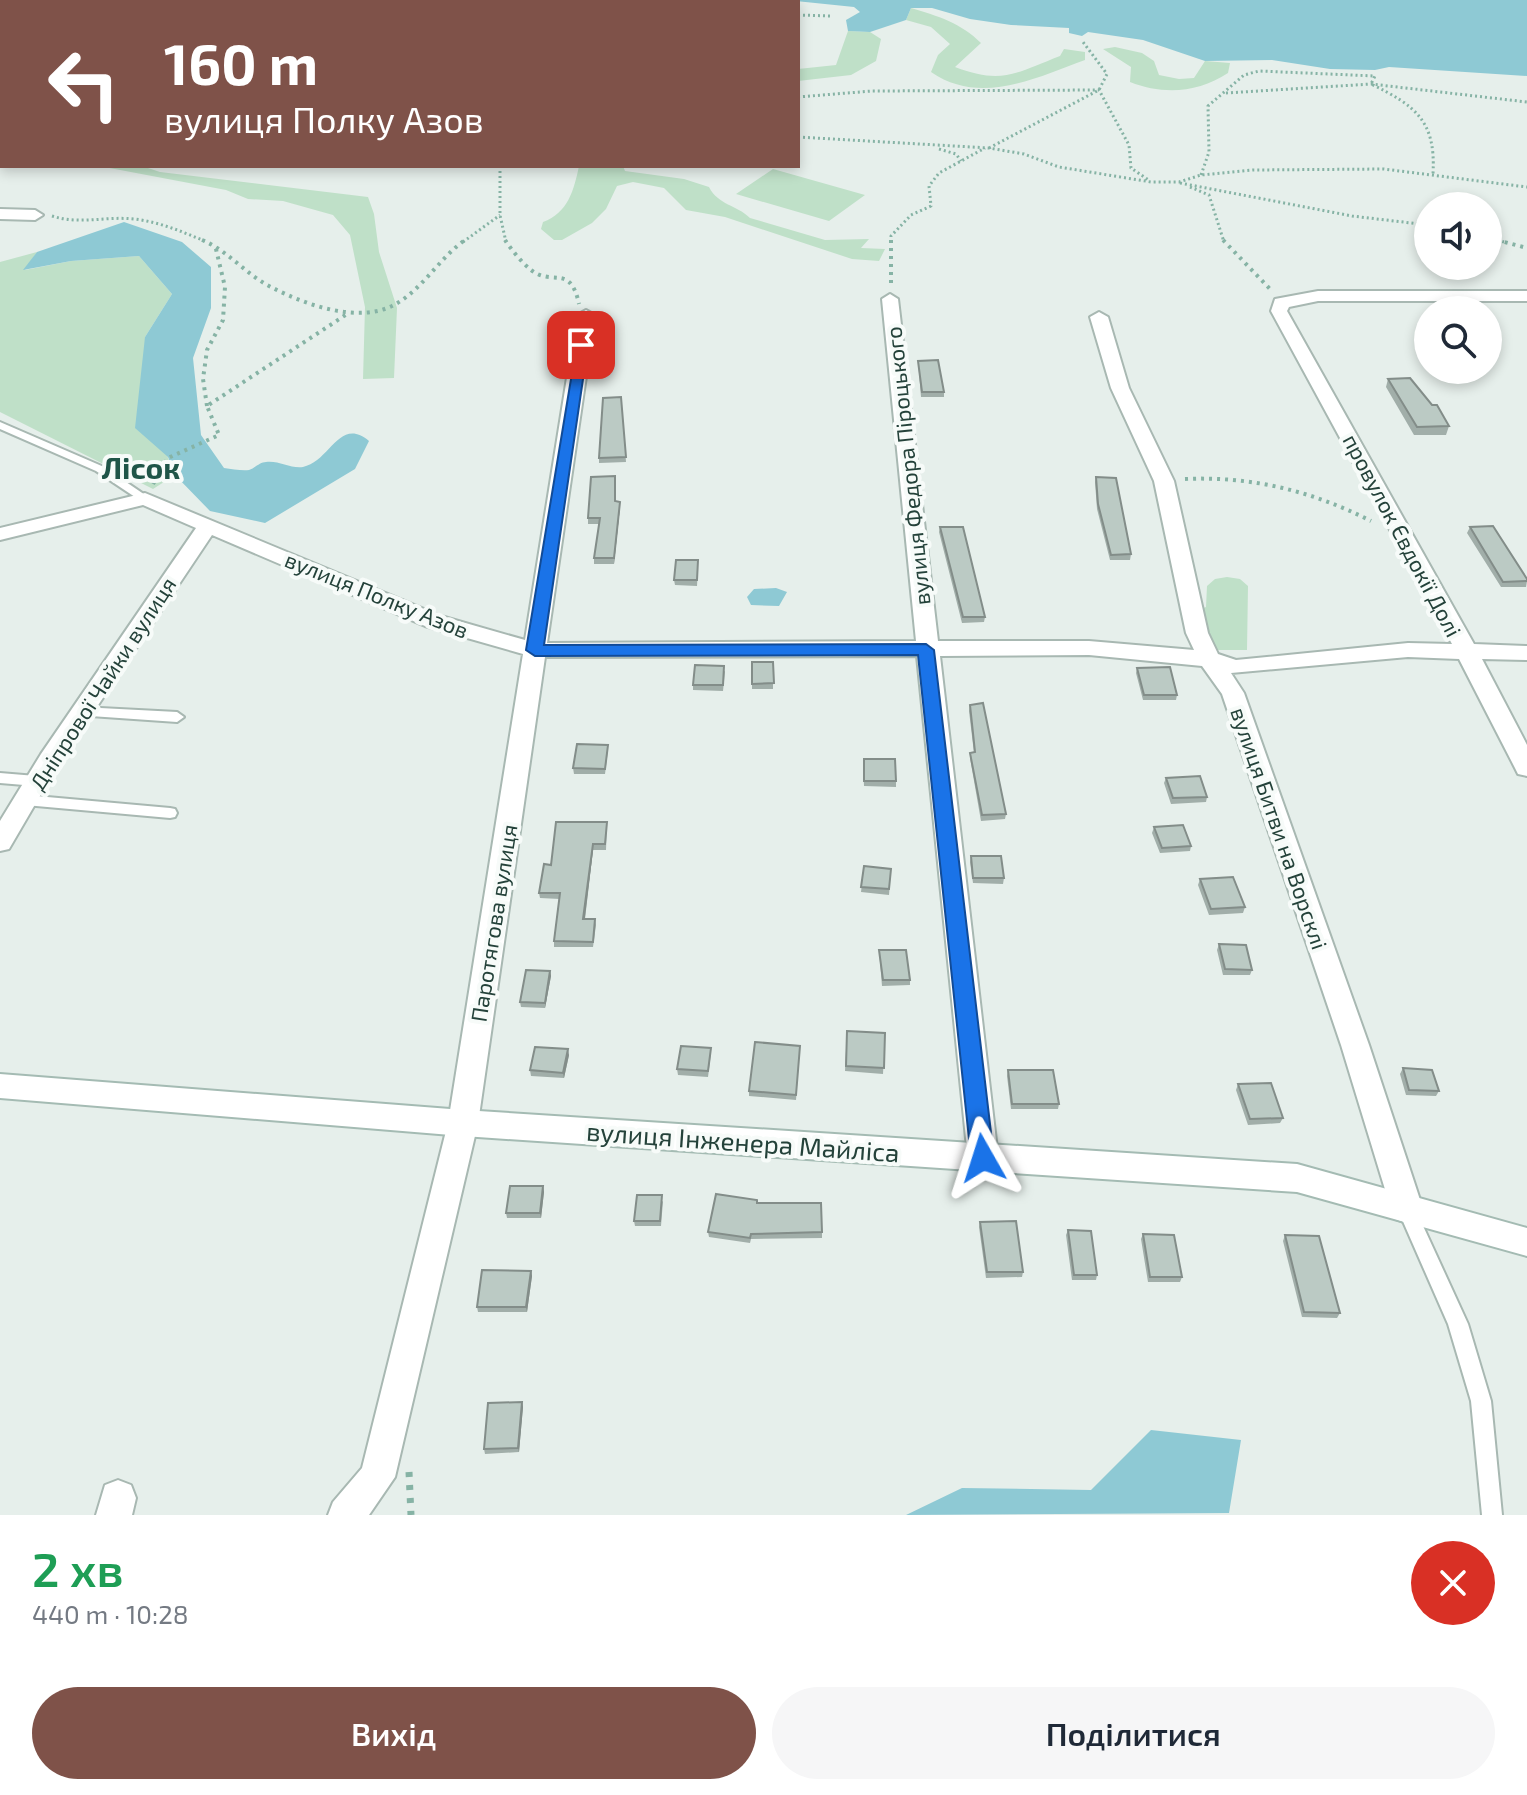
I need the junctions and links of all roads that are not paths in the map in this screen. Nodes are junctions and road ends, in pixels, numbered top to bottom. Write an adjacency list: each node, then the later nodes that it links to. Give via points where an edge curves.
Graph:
1 (0, 214): 2 (street)
2 (35, 215)
3 (1527, 296): 13 (street, провулок Євдокії Долі, via 1318,296 1281,303 1279,311)
4 (890, 299): 12 (street, вулиця Федора Піроцького)
5 (586, 315): 11 (street, Паротягова вулиця)
6 (1099, 317): 15 (street, вулиця Битви на Ворсклі, via 1120,388 1164,481 1197,633)
7 (0, 425): 8 (lane, via 100,469)
8 (145, 499): 9 (street, вулиця Полку Азов); 10 (street)
9 (208, 525): 11 (street, вулиця Полку Азов, via 433,621); 16 (street, Дніпрової Чайки вулиця)
10 (0, 534)
11 (535, 650): 12 (street, вулиця Полку Азов); 24 (street, Паротягова вулиця)
12 (926, 650): 15 (street, вулиця Полку Азов, via 1089,648); 25 (street, вулиця Федора Піроцького)
13 (1466, 652): 14 (street, вулиця Полку Азов); 15 (street, вулиця Полку Азов, via 1408,650 1236,667); 18 (street, провулок Євдокії Долі)
14 (1527, 653)
15 (1209, 659): 26 (street, вулиця Битви на Ворсклі, via 1233,693)
16 (81, 712): 17 (lane); 20 (street, Дніпрової Чайки вулиця)
17 (177, 717)
18 (1527, 768)
19 (0, 778): 20 (lane)
20 (31, 791): 21 (lane); 22 (street, Дніпрової Чайки вулиця)
21 (170, 813)
22 (0, 842)
23 (0, 1086): 24 (street, вулиця Інженера Майліса)
24 (463, 1123): 25 (street, вулиця Інженера Майліса); 28 (street, Паротягова вулиця, via 377,1477)
25 (983, 1158): 26 (street, вулиця Інженера Майліса, via 1297,1178)
26 (1407, 1209): 27 (street, вулиця Інженера Майліса); 29 (lane, via 1458,1324 1481,1401)
27 (1527, 1242)
28 (346, 1515)
29 (1492, 1515)

